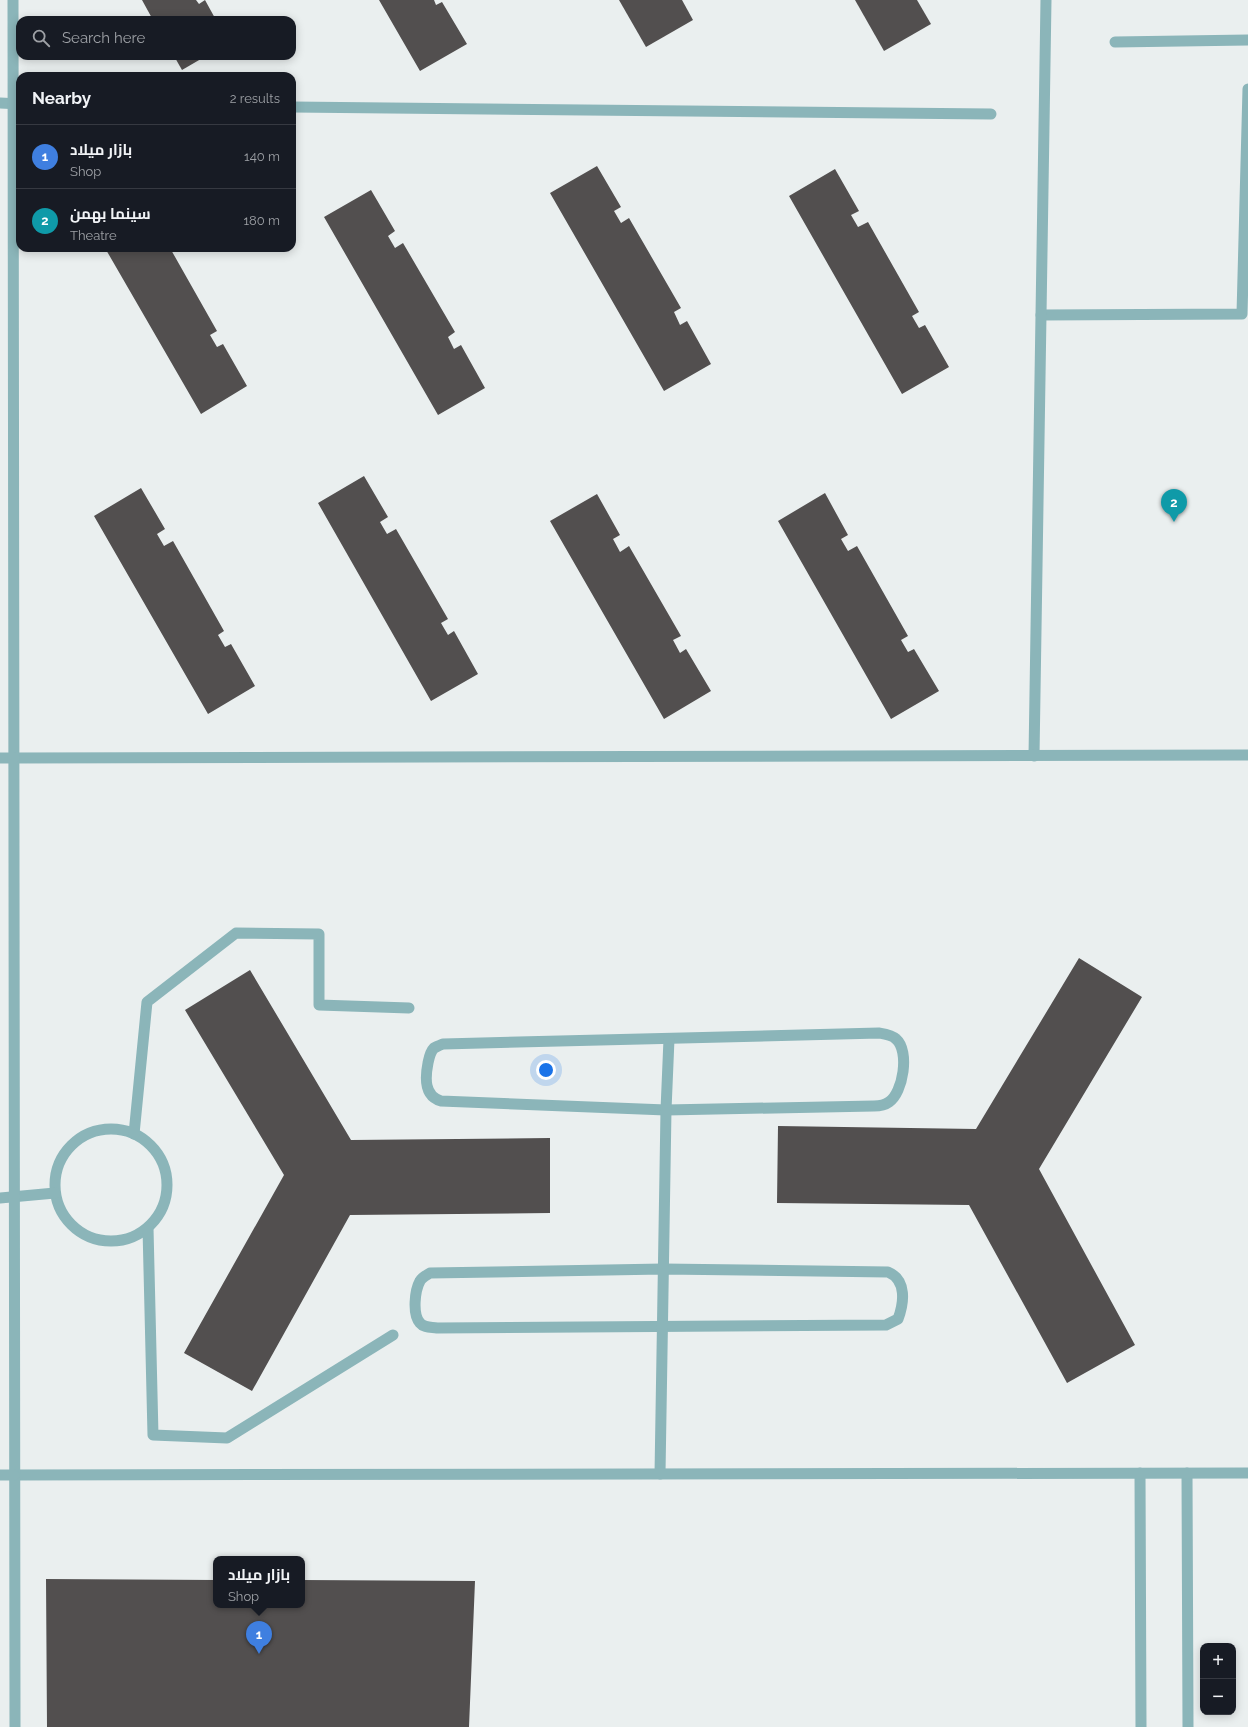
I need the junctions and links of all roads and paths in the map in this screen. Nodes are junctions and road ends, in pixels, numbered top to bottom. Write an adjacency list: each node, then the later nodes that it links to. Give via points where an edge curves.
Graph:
1 (13, 0): 7 (street)
2 (1046, 0): 10 (street)
3 (1248, 40): 4 (street)
4 (1115, 42)
5 (1248, 89): 10 (street, via 1242,314)
6 (0, 103): 7 (street)
7 (16, 104): 14 (street)
8 (296, 107): 9 (street)
9 (991, 114)
10 (1041, 315): 11 (street)
11 (1034, 756): 12 (street); 14 (street)
12 (1248, 756)
13 (0, 758): 14 (street)
14 (14, 758): 20 (street)
15 (409, 1008): 18 (street, via 319,1005 319,934 236,933 148,1002)
16 (669, 1039): 17 (street); 17 (street, via 879,1033 896,1039 901,1045 904,1059 901,1085 896,1096 881,1105); 17 (street, via 443,1044 434,1048 430,1054 426,1077 426,1088 441,1102)
17 (666, 1110): 23 (street)
18 (134, 1134): 19 (street, via 119,1129 103,1129 87,1134 73,1143 63,1155 56,1170); 22 (street, via 148,1142 158,1154 165,1169 168,1185 159,1216)
19 (55, 1193): 20 (street); 22 (street, via 56,1202 63,1216 74,1229 87,1237 103,1242 119,1242 134,1237)
20 (14, 1196): 21 (street); 31 (street)
21 (0, 1198)
22 (148, 1228): 25 (street, via 153,1435 227,1438)
23 (663, 1269): 24 (street); 24 (street, via 888,1272 894,1275 902,1288 902,1309 898,1319 886,1325); 24 (street, via 430,1273 421,1279 415,1300 419,1322 437,1328)
24 (662, 1326): 29 (street)
25 (394, 1335)
26 (1140, 1473): 27 (street); 29 (street); 33 (street)
27 (1187, 1473): 28 (street); 34 (street)
28 (1248, 1473)
29 (660, 1474): 31 (street)
30 (0, 1475): 31 (street)
31 (14, 1475): 32 (street)
32 (14, 1727)
33 (1141, 1727)
34 (1188, 1727)

